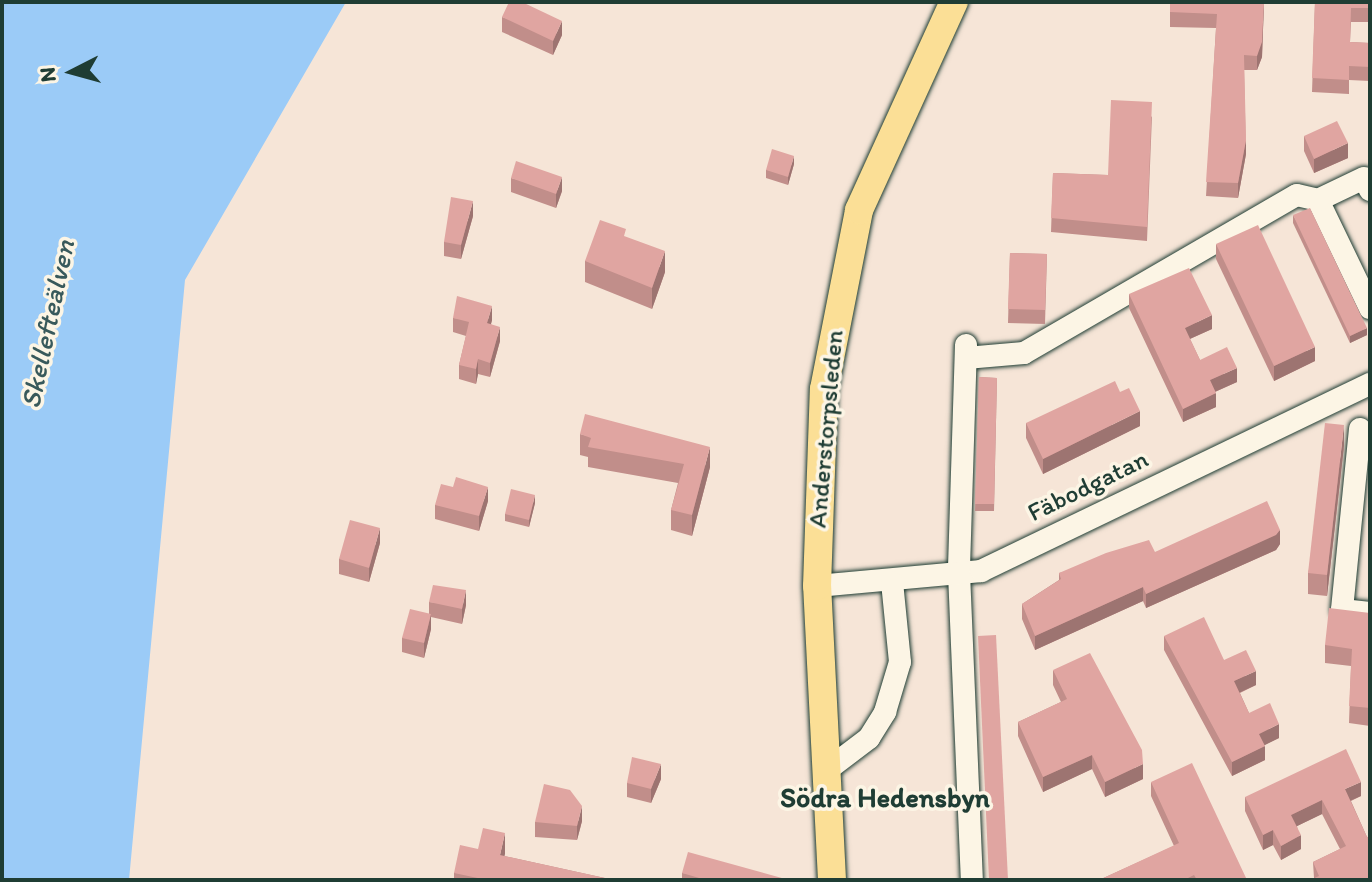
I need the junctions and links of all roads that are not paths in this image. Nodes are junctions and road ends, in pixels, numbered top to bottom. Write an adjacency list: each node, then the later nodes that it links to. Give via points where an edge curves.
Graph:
1 (954, 2): 10 (main road, Anderstorpsleden, via 859,210 824,389)
2 (1370, 190): 3 (street, via 1364,178)
3 (1318, 200): 4 (street); 8 (street, via 1297,195 1024,353 966,352)
4 (1370, 308)
5 (1370, 384): 6 (street, Fäbodgatan)
6 (1330, 403): 7 (street); 8 (street, Fäbodgatan, via 981,571)
7 (1365, 429): 11 (street, via 1342,610)
8 (959, 573): 9 (street, Fäbodgatan); 14 (street)
9 (892, 582): 10 (street, Fäbodgatan); 12 (street, via 900,662 885,712 869,738)
10 (817, 586): 12 (main road, Anderstorpsleden)
11 (1370, 613)
12 (827, 770): 13 (main road, Anderstorpsleden)
13 (832, 880)
14 (972, 880)

